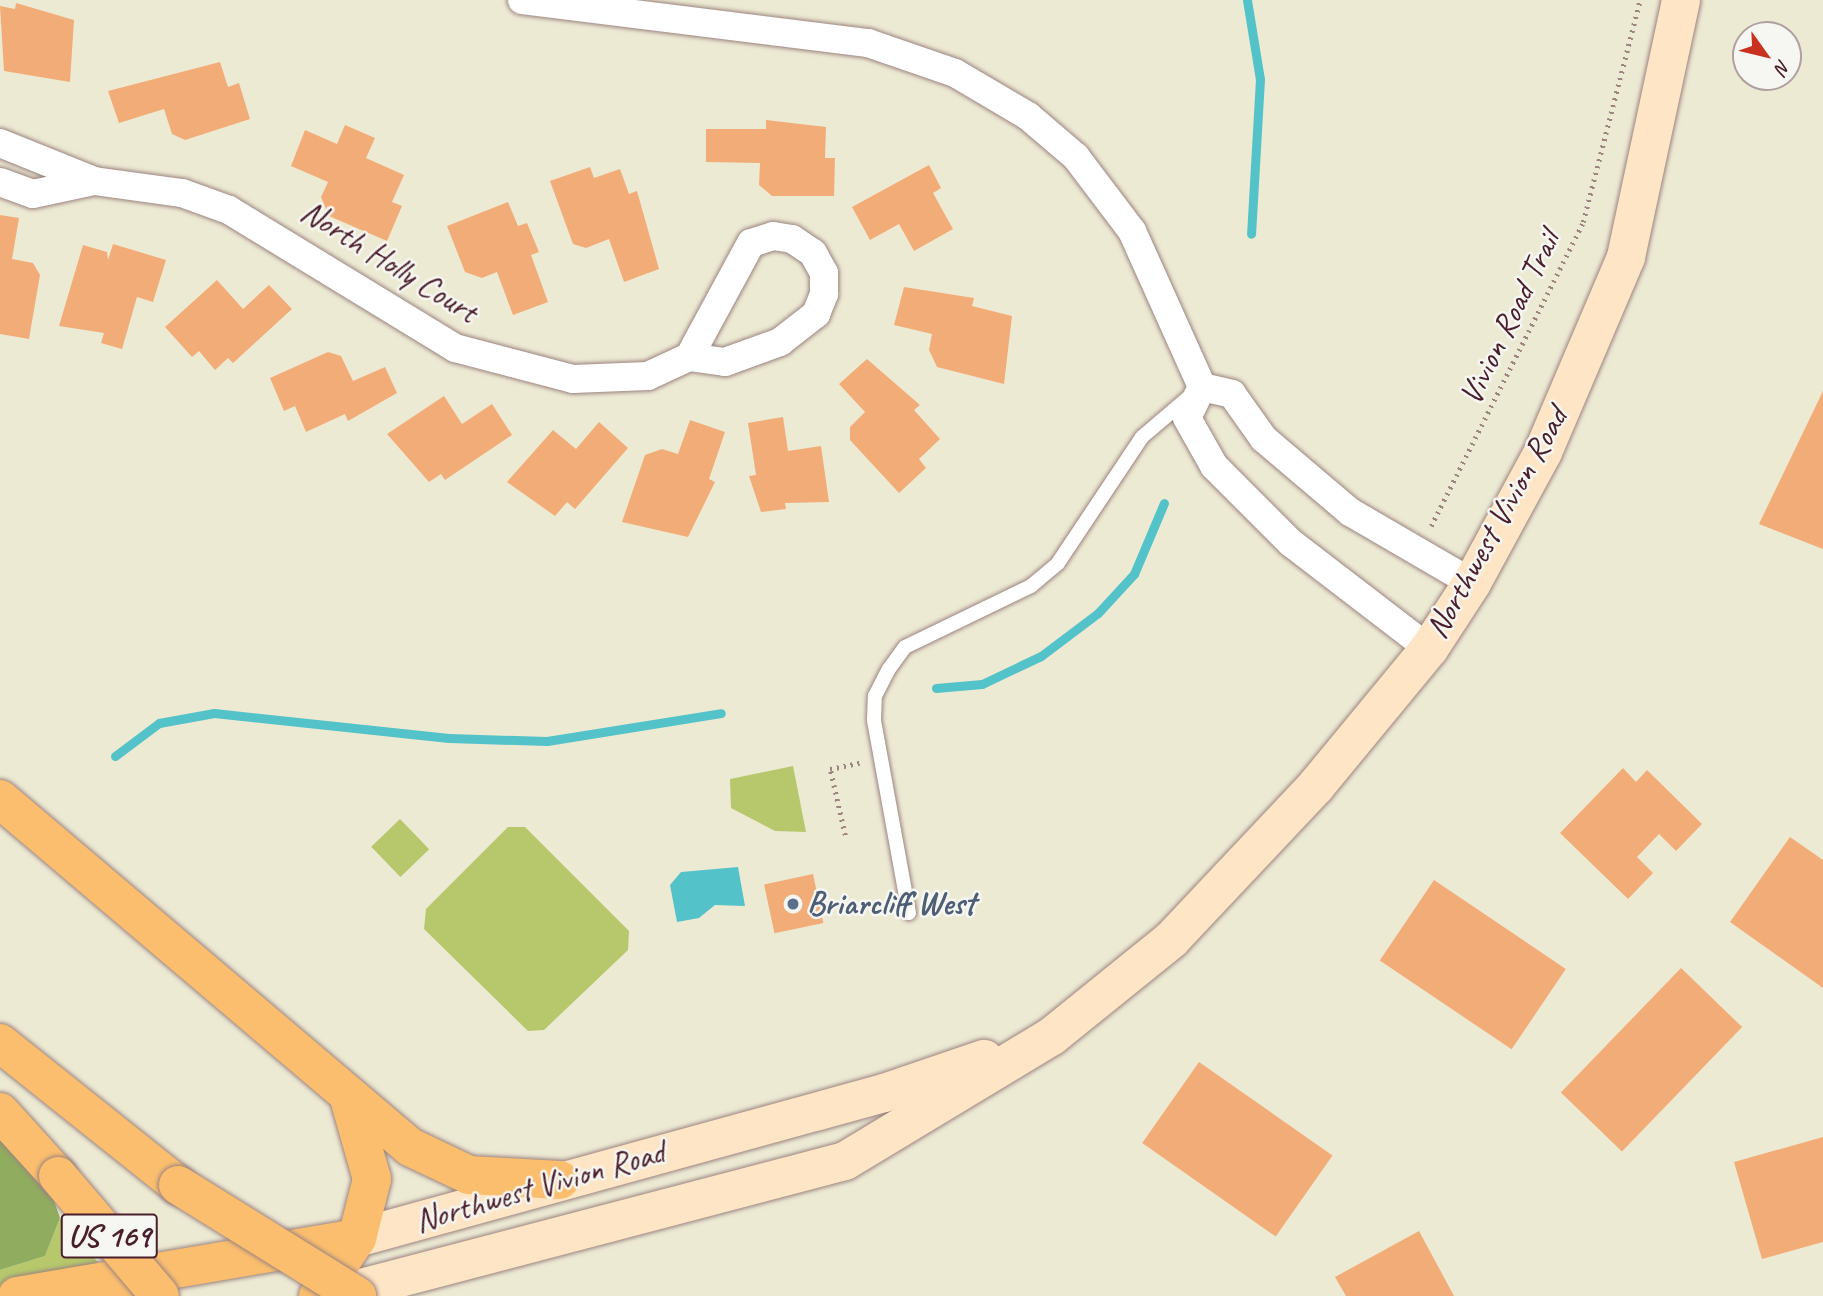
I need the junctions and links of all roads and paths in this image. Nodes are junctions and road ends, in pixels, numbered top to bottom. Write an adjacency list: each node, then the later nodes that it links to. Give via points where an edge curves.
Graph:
1 (522, 0): 8 (street, via 828,36 904,52 955,73 1028,116 1097,180 1132,231)
2 (1640, 0): 9 (path, Vivion Road Trail, via 1583,222 1448,501)
3 (1681, 0): 10 (main road, Northwest Vivion Road, via 1626,257 1543,452)
4 (0, 143): 5 (street, North Holly Court)
5 (94, 181): 6 (street, North Holly Court, via 33,194); 7 (street, North Holly Court, via 182,193 229,210 455,348 528,372 611,380 648,376)
6 (0, 182)
7 (689, 357): 7 (street, North Holly Court, via 734,359 803,327 824,295 824,273 813,253 792,239 751,243)
8 (1202, 387): 9 (street, via 1232,394 1301,475); 11 (street, via 1187,418 1214,466 1291,543); 12 (lane, via 1142,437 1058,563 1031,586 905,647 875,696)
9 (1416, 550): 10 (street)
10 (1472, 583): 11 (main road, Northwest Vivion Road)
11 (1429, 649): 16 (main road, Northwest Vivion Road, via 1316,786 1172,939)
12 (881, 758): 14 (path, via 830,769); 15 (lane)
13 (0, 799): 18 (main road)
14 (845, 835)
15 (909, 913)
16 (1052, 1036): 20 (main road, Northwest Vivion Road, via 884,1093); 25 (main road, Northwest Vivion Road, via 845,1161)
17 (0, 1043): 26 (main road, bridge, via 178,1185)
18 (350, 1102): 20 (main road, via 410,1147 469,1175); 21 (main road, via 372,1179)
19 (0, 1112): 23 (main road, US 169, bridge)
20 (560, 1180): 21 (main road, Northwest Vivion Road)
21 (357, 1238): 22 (main road, Northwest Vivion Road); 24 (main road)
22 (17, 1296)
23 (160, 1296)
24 (318, 1296)
25 (331, 1296)
26 (357, 1296)

